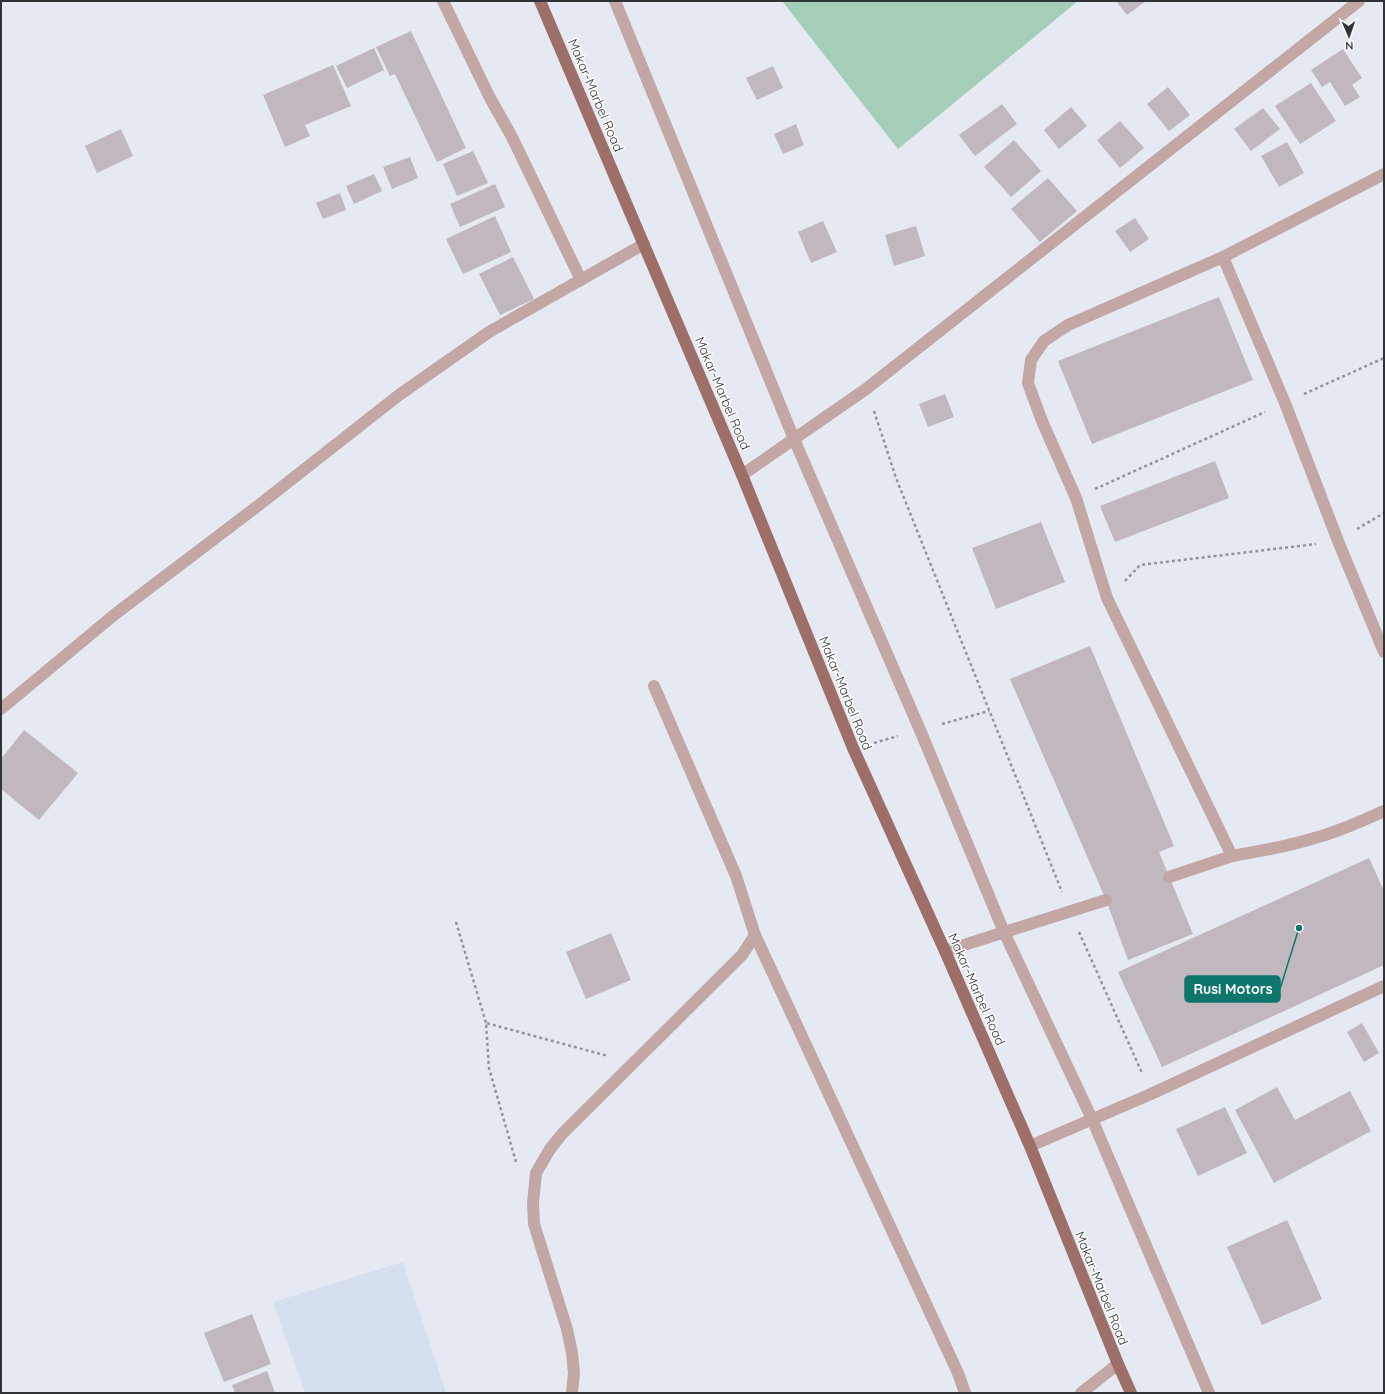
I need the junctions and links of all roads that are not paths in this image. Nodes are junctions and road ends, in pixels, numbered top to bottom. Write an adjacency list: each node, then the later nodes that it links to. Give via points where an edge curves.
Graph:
1 (443, 1): 8 (street)
2 (540, 1): 6 (main road, Makar-Marbel Road)
3 (615, 1): 9 (street)
4 (1359, 1): 9 (street, via 866,389)
5 (1384, 174): 7 (street)
6 (644, 244): 8 (street); 10 (main road, Makar-Marbel Road)
7 (1223, 257): 11 (street, via 1285,403); 15 (street, via 1068,325 1044,341 1031,360 1028,383 1076,498 1107,598)
8 (581, 280): 13 (street, via 489,332 399,395 114,615)
9 (794, 439): 10 (street); 18 (street)
10 (742, 475): 20 (main road, Makar-Marbel Road, via 853,748)
11 (1384, 652)
12 (654, 686): 19 (street, via 736,876)
13 (1, 709)
14 (1384, 811): 15 (street, via 1318,837 1273,849)
15 (1232, 856): 16 (street)
16 (1170, 877)
17 (1106, 900): 18 (street)
18 (1004, 932): 20 (street); 22 (street)
19 (755, 936): 25 (street, via 742,955 562,1134 536,1173 534,1224 567,1329 574,1373); 26 (street, via 958,1373)
20 (945, 951): 23 (main road, Makar-Marbel Road)
21 (1384, 986): 22 (street, via 1152,1094)
22 (1092, 1119): 23 (street); 29 (street)
23 (1030, 1146): 24 (main road, Makar-Marbel Road)
24 (1118, 1364): 27 (street); 28 (main road, Makar-Marbel Road)
25 (572, 1393)
26 (964, 1393)
27 (1081, 1393)
28 (1131, 1393)
29 (1209, 1393)

